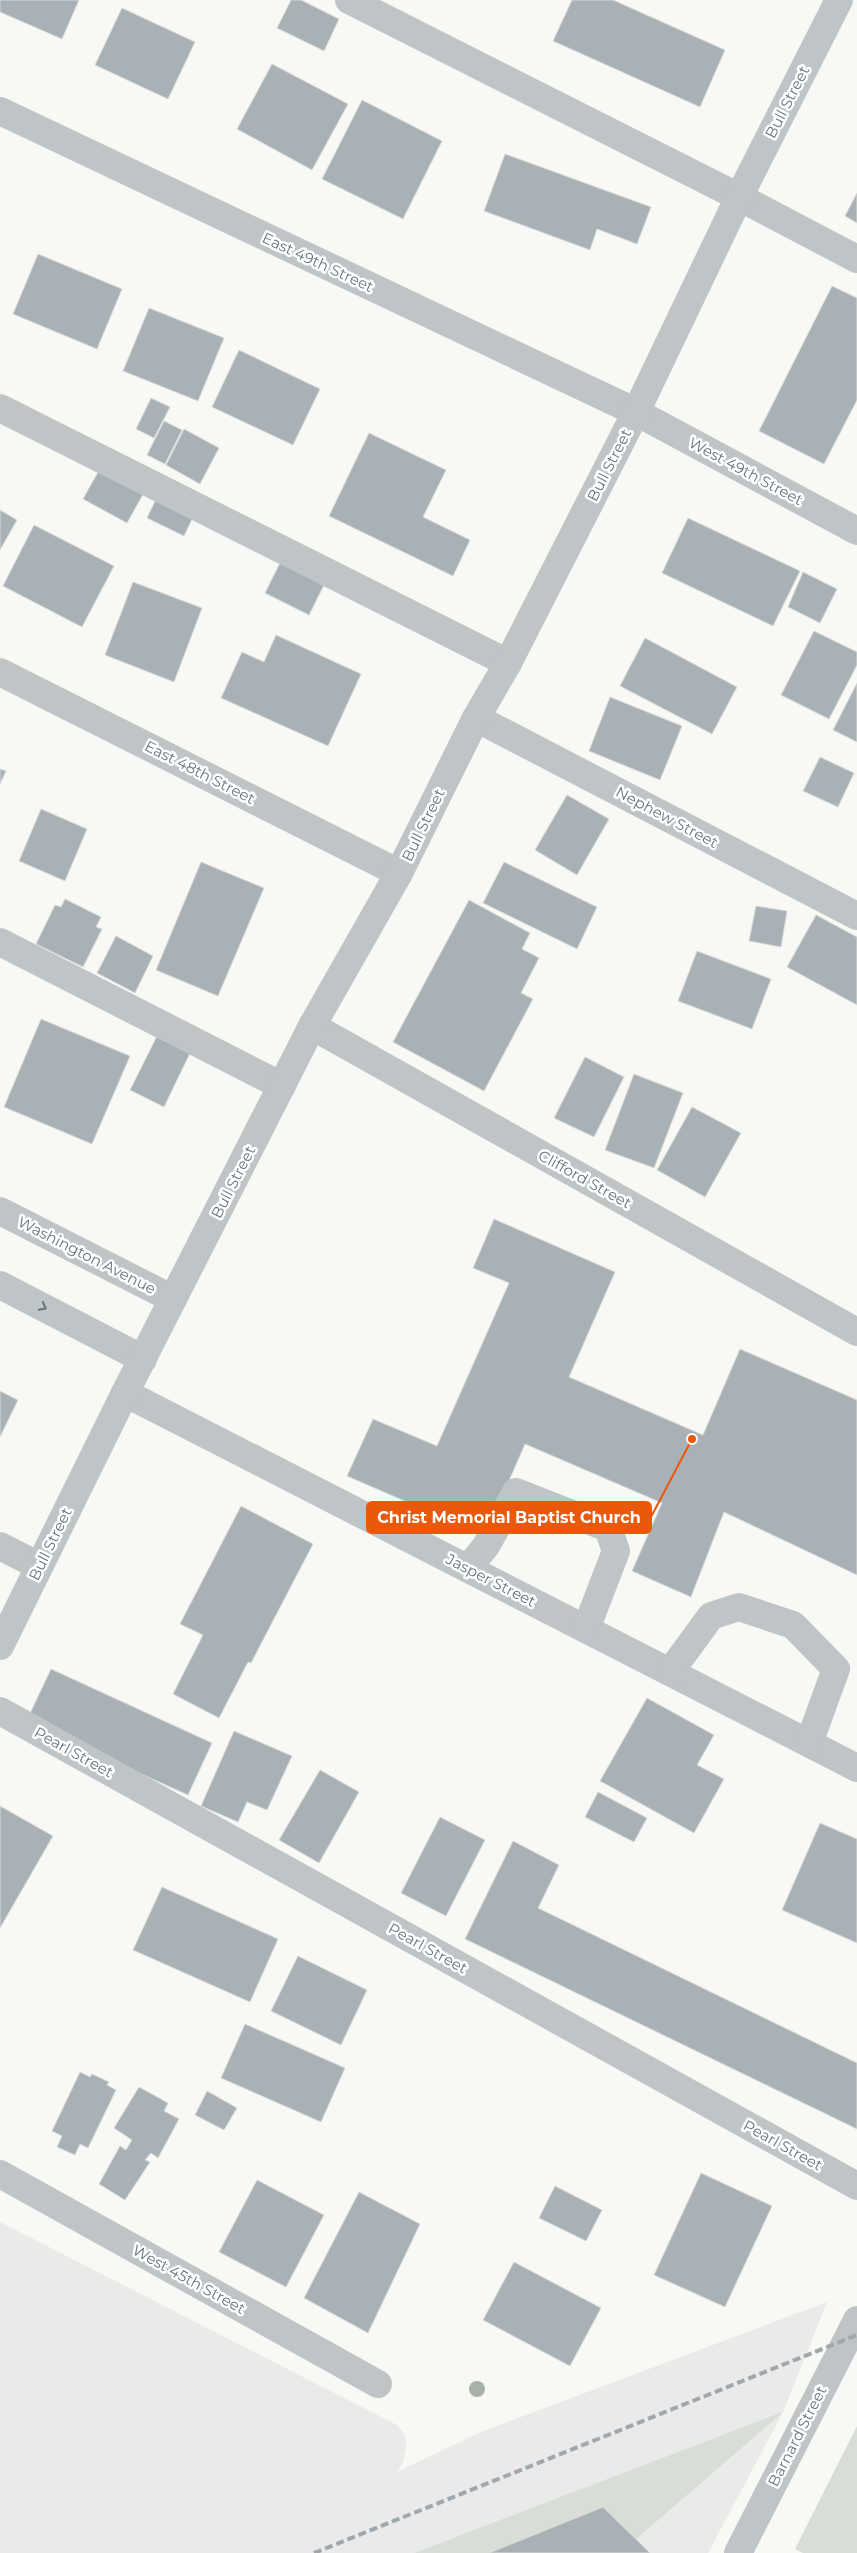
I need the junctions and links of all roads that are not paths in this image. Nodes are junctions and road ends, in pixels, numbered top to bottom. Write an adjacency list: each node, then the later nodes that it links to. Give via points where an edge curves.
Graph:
1 (349, 0): 4 (street)
2 (839, 0): 4 (street, Bull Street)
3 (0, 112): 7 (street, East 49th Street)
4 (740, 197): 5 (street); 7 (street, Bull Street)
5 (857, 259)
6 (0, 408): 9 (street)
7 (636, 412): 8 (street, West 49th Street); 9 (street, Bull Street)
8 (857, 531)
9 (508, 663): 11 (street, Bull Street)
10 (0, 672): 12 (street, East 48th Street)
11 (476, 718): 12 (street, Bull Street); 13 (street, Nephew Street)
12 (399, 873): 15 (street, Bull Street)
13 (857, 916)
14 (0, 942): 16 (street)
15 (312, 1026): 16 (street, Bull Street); 20 (street, Clifford Street)
16 (282, 1086): 19 (street, Bull Street)
17 (0, 1211): 19 (street, Washington Avenue)
18 (0, 1285): 21 (street, one-way to 21)
19 (174, 1299): 21 (street, Bull Street)
20 (857, 1332)
21 (143, 1359): 22 (street, Bull Street)
22 (125, 1393): 24 (street, Bull Street); 25 (street, Jasper Street)
23 (0, 1546): 24 (street)
24 (40, 1566): 27 (street, Bull Street)
25 (468, 1568): 26 (street, Jasper Street); 26 (street, via 486,1546 516,1492 608,1528 616,1551)
26 (586, 1629): 28 (street, Jasper Street)
27 (0, 1646)
28 (670, 1672): 30 (street, Jasper Street); 30 (street, via 711,1616 739,1607 794,1625 836,1668)
29 (0, 1711): 33 (street, Pearl Street)
30 (809, 1743): 31 (street, Jasper Street)
31 (857, 1768)
32 (0, 2174): 35 (street, West 45th Street)
33 (857, 2186)
34 (857, 2320): 36 (street, Barnard Street)
35 (378, 2384)
36 (739, 2552)

